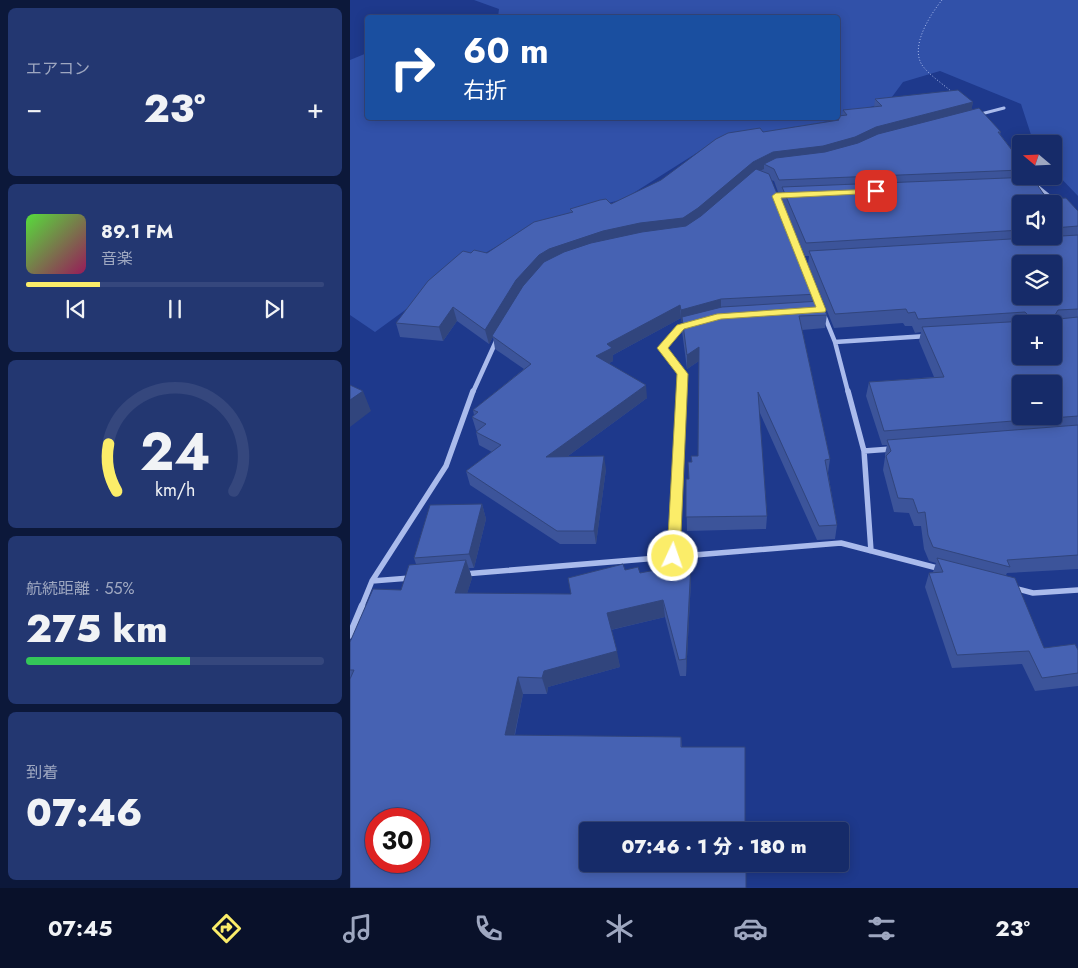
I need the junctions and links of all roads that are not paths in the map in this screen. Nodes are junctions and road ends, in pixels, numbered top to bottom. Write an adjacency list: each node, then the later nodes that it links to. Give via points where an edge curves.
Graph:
1 (1004, 108): 2 (street)
2 (977, 115): 3 (street); 4 (street)
3 (968, 118)
4 (983, 120)
5 (1036, 185): 6 (street)
6 (1064, 208)
7 (822, 310): 11 (street)
8 (696, 322): 15 (street, via 680,327 662,348 683,374)
9 (933, 335): 11 (street)
10 (498, 337): 19 (street, via 478,377 446,466)
11 (835, 342): 13 (street)
12 (893, 449): 13 (street)
13 (864, 452): 14 (street)
14 (871, 550): 15 (street, via 841,543); 16 (street)
15 (673, 556): 17 (street)
16 (947, 570)
17 (459, 574)
18 (420, 577): 19 (street)
19 (372, 581): 22 (street)
20 (1004, 585): 21 (street, via 1033,593)
21 (1078, 590)
22 (350, 635)

